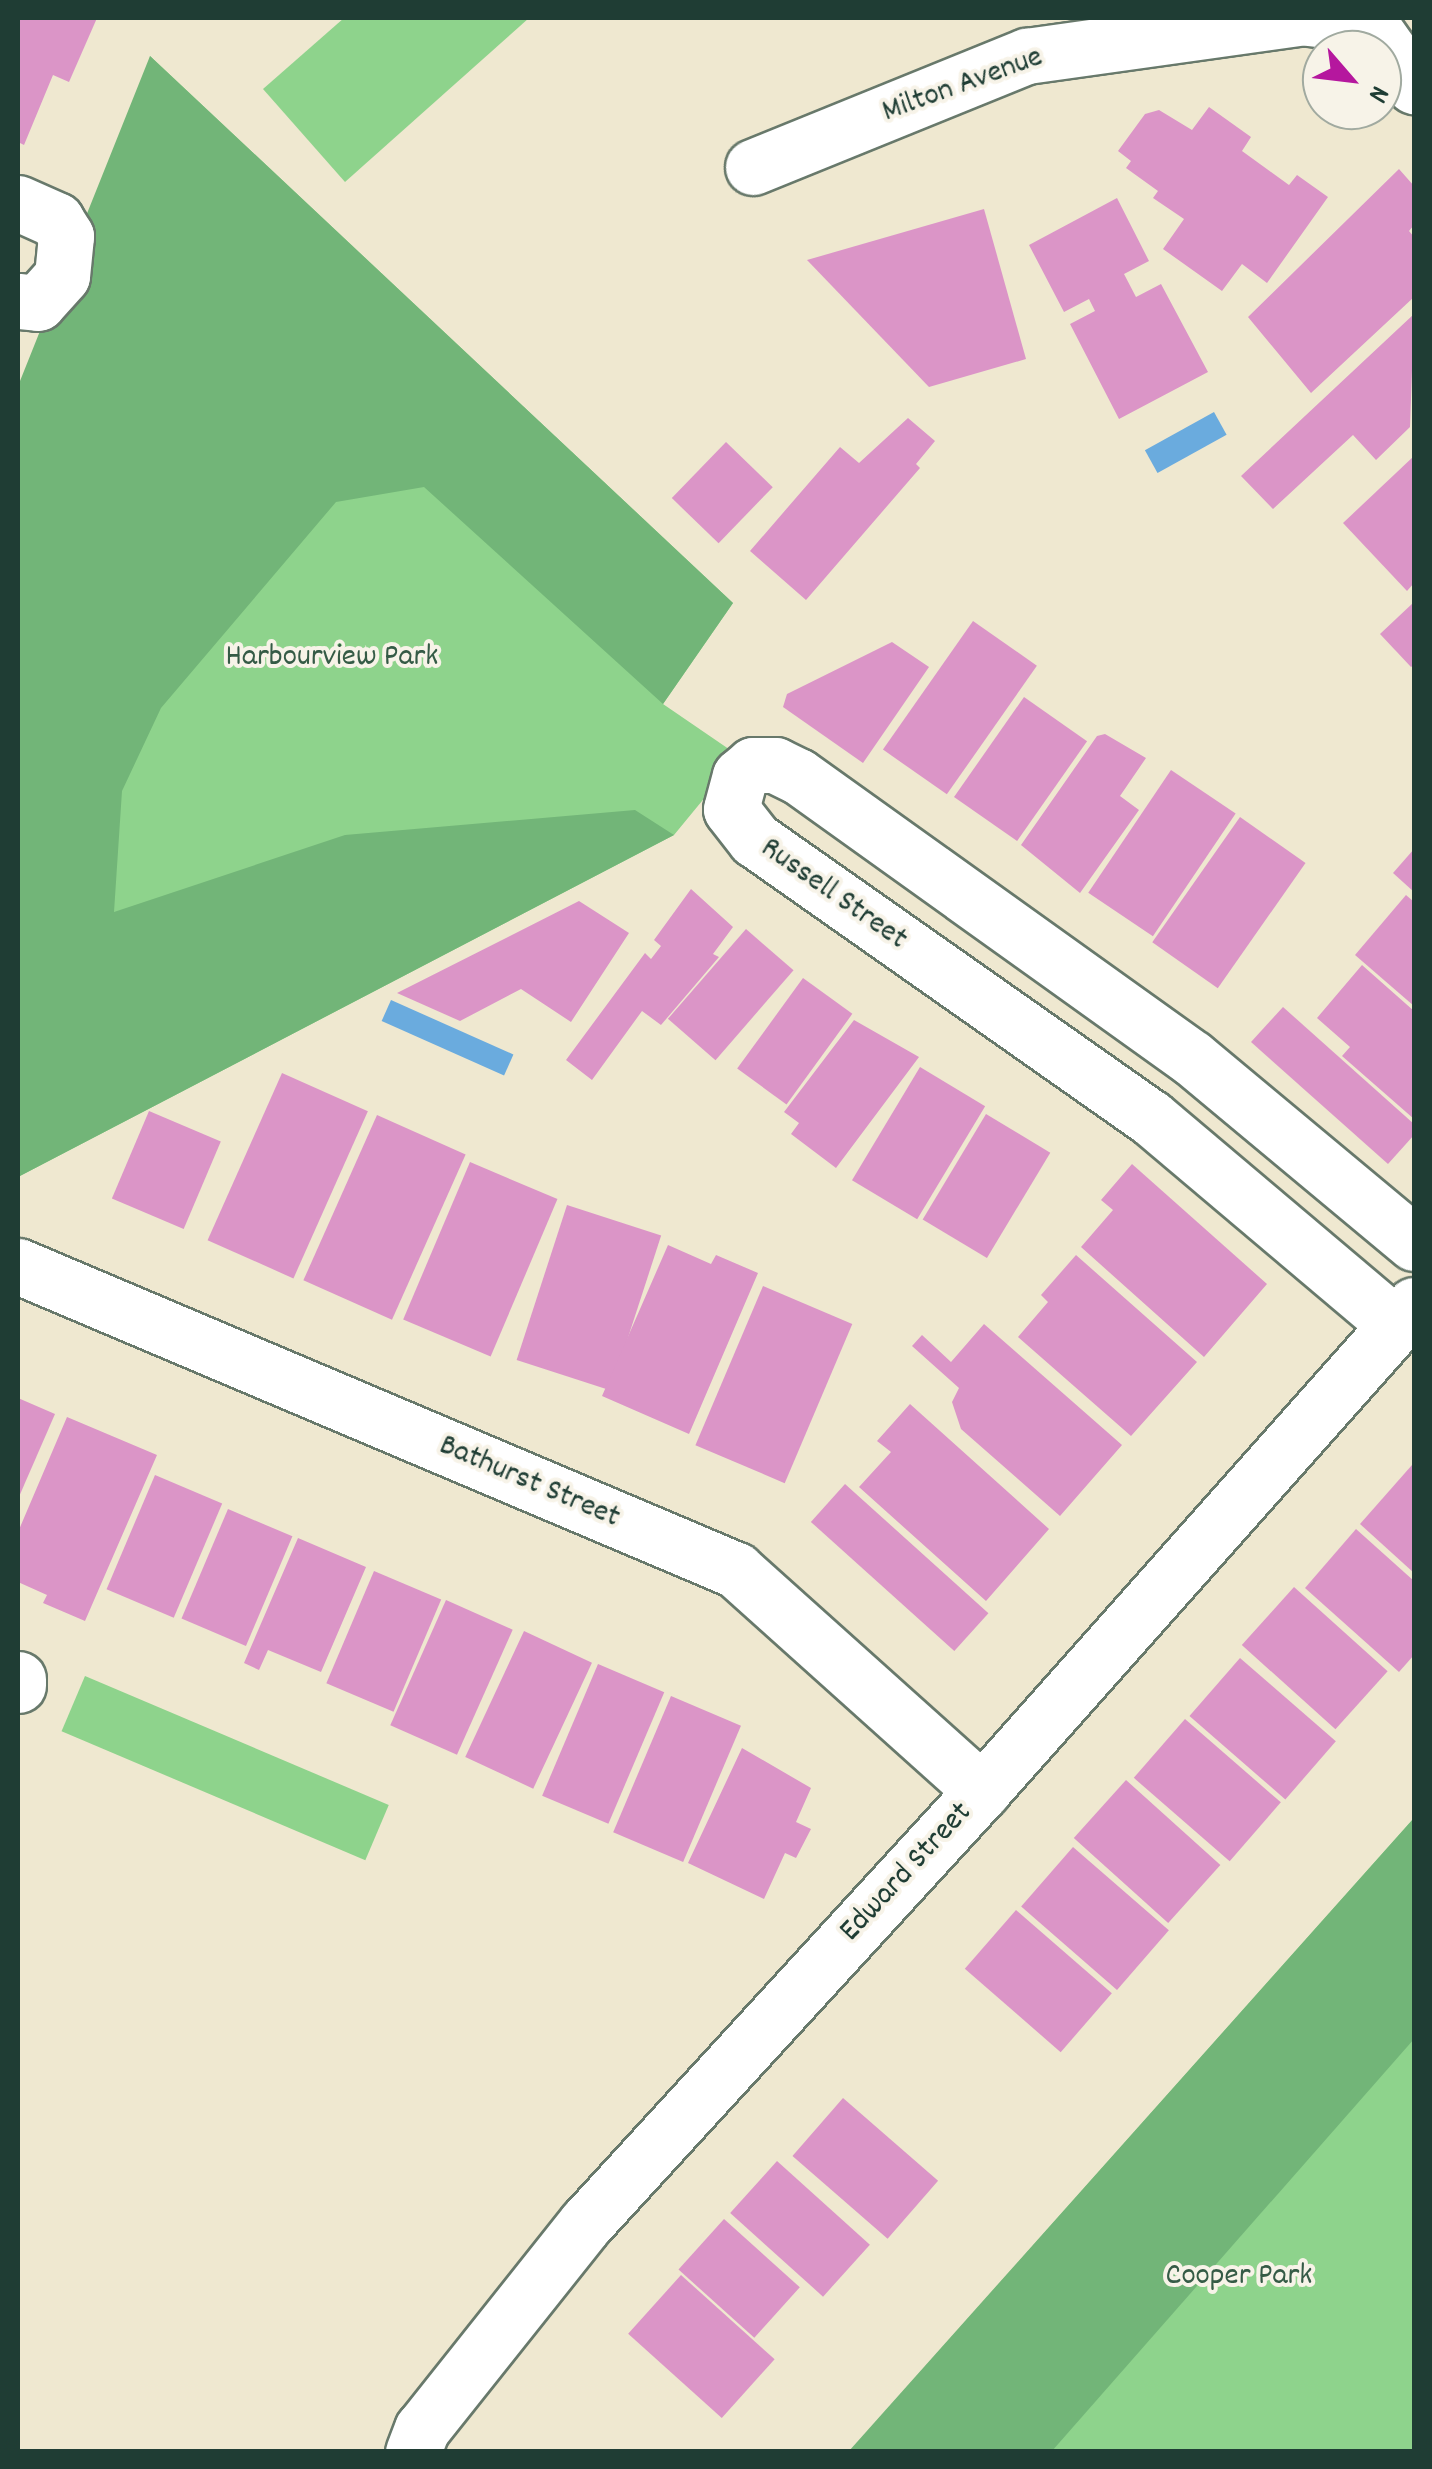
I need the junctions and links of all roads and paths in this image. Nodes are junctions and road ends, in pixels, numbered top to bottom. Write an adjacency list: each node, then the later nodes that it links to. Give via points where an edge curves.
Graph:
1 (1299, 18): 5 (street, Milton Avenue, via 1027,56)
2 (1308, 18): 3 (street)
3 (1382, 21): 4 (street)
4 (1414, 86)
5 (752, 167)
6 (18, 203): 7 (street, via 56,220 66,236 62,276 38,303)
7 (18, 302)
8 (1414, 1243): 10 (street, Russell Street, via 1192,1058 798,776 753,765 740,776 731,809 755,840 1150,1118)
9 (18, 1266): 11 (street, Bathurst Street, via 736,1570)
10 (1405, 1315): 11 (street, Edward Street)
11 (982, 1791): 12 (street, Edward Street, via 586,2223 422,2430)
12 (412, 2452)

